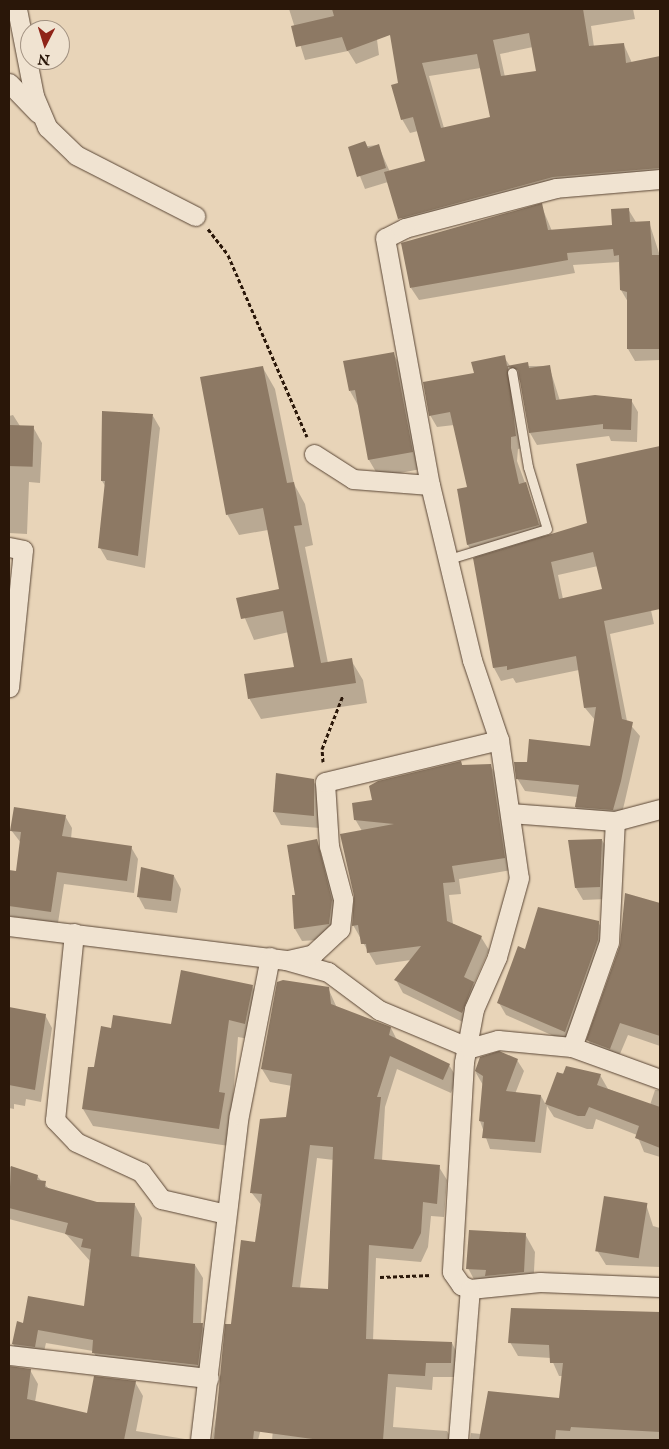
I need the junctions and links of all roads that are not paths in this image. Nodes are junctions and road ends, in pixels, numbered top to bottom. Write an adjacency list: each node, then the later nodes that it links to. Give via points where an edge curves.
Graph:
1 (17, 9): 3 (street)
2 (9, 83): 3 (street)
3 (41, 116): 5 (street, via 76,154)
4 (660, 179): 8 (street, via 556,188 386,238 404,360)
5 (195, 216)
6 (512, 372): 10 (lane, via 528,467 547,529)
7 (314, 454): 8 (street, via 353,479)
8 (430, 485): 10 (street)
9 (9, 547): 11 (street, via 22,550)
10 (449, 559): 12 (street, via 472,660)
11 (9, 687)
12 (499, 740): 14 (street); 18 (street, via 325,782 329,846 342,899 340,929 313,954)
13 (660, 809): 15 (street)
14 (510, 813): 15 (street); 20 (street, via 519,878 497,957 474,1009)
15 (615, 821): 19 (street, via 609,942)
16 (9, 926): 17 (street)
17 (74, 933): 18 (street); 22 (street, via 55,1120 63,1134 76,1142 141,1172 161,1199)
18 (278, 958): 20 (street, via 328,972 379,1010); 22 (street, via 239,1115)
19 (572, 1047): 20 (street, via 498,1040); 21 (street)
20 (470, 1048): 24 (street, via 461,1089 463,1134 453,1215 452,1272 461,1285)
21 (660, 1079)
22 (226, 1214): 26 (street)
23 (660, 1288): 24 (street, via 540,1282)
24 (470, 1289): 28 (street)
25 (9, 1355): 26 (street)
26 (209, 1378): 27 (street)
27 (200, 1440)
28 (458, 1440)

